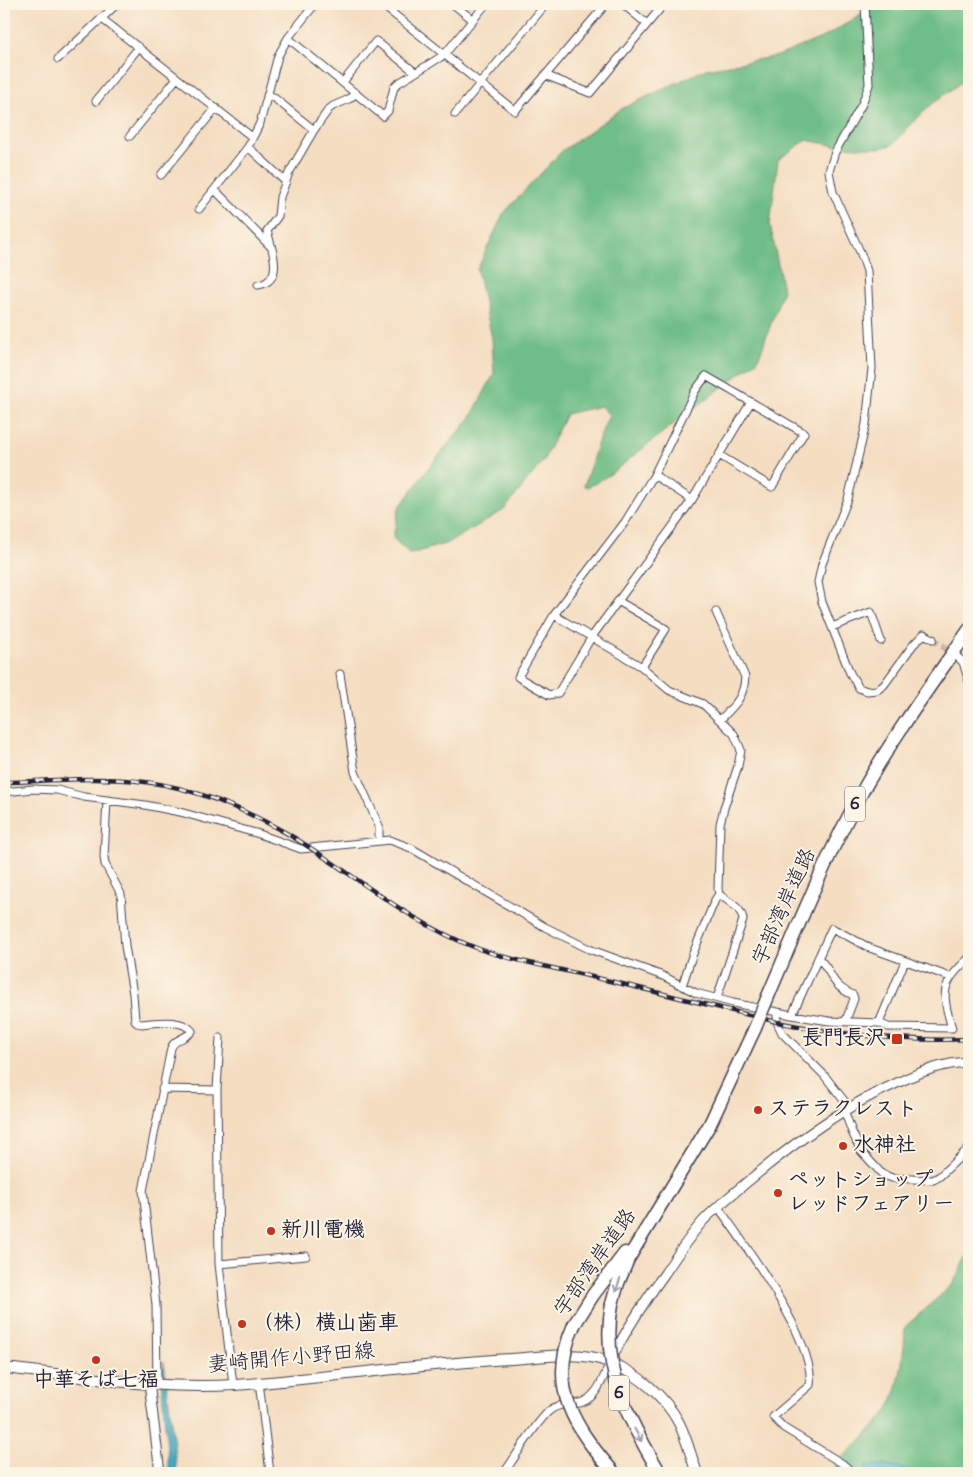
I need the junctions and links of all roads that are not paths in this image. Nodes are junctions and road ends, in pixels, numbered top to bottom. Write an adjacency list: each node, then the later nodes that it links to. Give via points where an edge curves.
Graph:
1 (117, 4): 11 (street)
2 (315, 4): 14 (street)
3 (381, 4): 16 (street)
4 (453, 4): 12 (street)
5 (486, 4): 12 (street)
6 (546, 4): 22 (street)
7 (606, 4): 19 (street)
8 (623, 4): 13 (street)
9 (664, 4): 13 (street)
10 (865, 4): 45 (street, via 869,84 829,170 833,192 867,271 872,368 866,424 848,499 818,582)
11 (101, 18): 15 (street); 17 (street)
12 (473, 20): 16 (street)
13 (647, 24): 19 (street, via 590,93)
14 (288, 38): 21 (street); 24 (street, via 278,56)
15 (138, 47): 20 (street); 25 (street)
16 (444, 55): 18 (street); 22 (street)
17 (58, 59)
18 (415, 72): 21 (street, via 376,41); 23 (street, via 394,87 388,111 383,116)
19 (545, 75): 22 (street, via 515,111)
20 (177, 78): 26 (street); 29 (street)
21 (343, 82): 23 (street)
22 (480, 82): 27 (street)
23 (356, 94): 28 (street, via 333,106)
24 (266, 96): 28 (street, via 273,97); 30 (street, via 260,123)
25 (96, 101)
26 (216, 108): 30 (street); 32 (street)
27 (455, 114)
28 (314, 130): 33 (street)
29 (130, 136)
30 (252, 137): 31 (street)
31 (248, 147): 33 (street); 34 (street)
32 (161, 175)
33 (286, 182): 36 (street, via 278,216 267,231)
34 (215, 190): 35 (street); 36 (street)
35 (199, 209)
36 (272, 248): 37 (street, via 274,273 266,284)
37 (258, 286)
38 (751, 402): 39 (street); 39 (street, via 804,433 772,487); 40 (street, via 706,376 695,391)
39 (719, 455): 41 (street)
40 (654, 475): 41 (street); 44 (street, via 626,522)
41 (692, 500): 42 (street)
42 (618, 601): 47 (street); 51 (street, via 666,629)
43 (716, 612): 55 (street, via 745,677 741,698)
44 (554, 616): 47 (street); 47 (street, via 518,677 549,695 558,693)
45 (832, 627): 48 (street, via 850,673 859,688 867,691 884,685 924,634); 49 (street, via 871,612)
46 (969, 630): 77 (highway, 宇部湾岸道路 / 6, bridge, via 894,739 857,801 823,868 710,1124)
47 (591, 638): 51 (street)
48 (933, 639)
49 (881, 641)
50 (956, 656): 52 (street)
51 (642, 667): 55 (street, via 669,690 703,704)
52 (968, 673): 54 (street)
53 (340, 674): 58 (street, via 355,772 379,826)
54 (969, 682)
55 (720, 720): 59 (street, via 734,734 741,750 720,824)
56 (4, 792): 57 (street, via 57,790)
57 (107, 800): 58 (street, via 180,812 301,849); 72 (street, via 104,857 122,894 135,1020 141,1024 176,1023 192,1031 173,1044)
58 (379, 841): 64 (street, via 390,840 411,848 589,949)
59 (719, 894): 64 (street); 65 (street, via 739,908 743,920)
60 (818, 958): 62 (street, via 832,928 870,948); 67 (street); 68 (street, via 832,980 853,995)
61 (969, 958): 63 (street)
62 (905, 961): 63 (street); 69 (street)
63 (950, 977): 69 (street, via 944,993 952,1028 888,1027)
64 (682, 986): 65 (street)
65 (717, 998): 66 (street)
66 (777, 1012): 67 (street); 74 (street, via 782,1033 824,1075)
67 (792, 1015): 68 (street)
68 (846, 1020): 69 (street)
69 (879, 1023)
70 (220, 1038): 73 (street)
71 (969, 1062): 74 (street, via 927,1070)
72 (162, 1089): 73 (street); 83 (street, via 143,1190 156,1305)
73 (217, 1090): 79 (street)
74 (847, 1108): 75 (street, via 852,1132 861,1151 882,1174 892,1178 933,1180); 76 (street, via 800,1140)
75 (969, 1148)
76 (718, 1207): 80 (street, via 695,1232 657,1285 625,1332); 93 (street, via 776,1294 806,1352 810,1385 774,1417 784,1428)
77 (657, 1211): 89 (highway, 宇部湾岸道路 / 6, bridge, via 574,1325 564,1362 568,1401 581,1432); 90 (highway, 宇部湾岸道路 / 6, one-way to 90, bridge, via 625,1266 612,1304 609,1343 615,1382 632,1423)
78 (306, 1256): 79 (street)
79 (219, 1264): 84 (street)
80 (610, 1362): 82 (main road, 妻崎開作小野田線, via 593,1357 555,1356 450,1362); 85 (main road, 妻崎開作小野田線, via 637,1378 665,1403 679,1423); 88 (street, via 600,1387 584,1402 561,1404 549,1411)
81 (4, 1368): 83 (main road, 妻崎開作小野田線)
82 (259, 1382): 84 (main road, 妻崎開作小野田線); 87 (street)
83 (153, 1384): 84 (main road, 妻崎開作小野田線); 86 (street)
84 (233, 1385)
85 (688, 1448): 91 (main road, 妻崎開作小野田線); 92 (main road, 妻崎開作小野田線)
86 (160, 1473)
87 (270, 1473)
88 (504, 1473)
89 (614, 1473)
90 (660, 1473)
91 (691, 1473)
92 (697, 1473)
93 (853, 1473)

